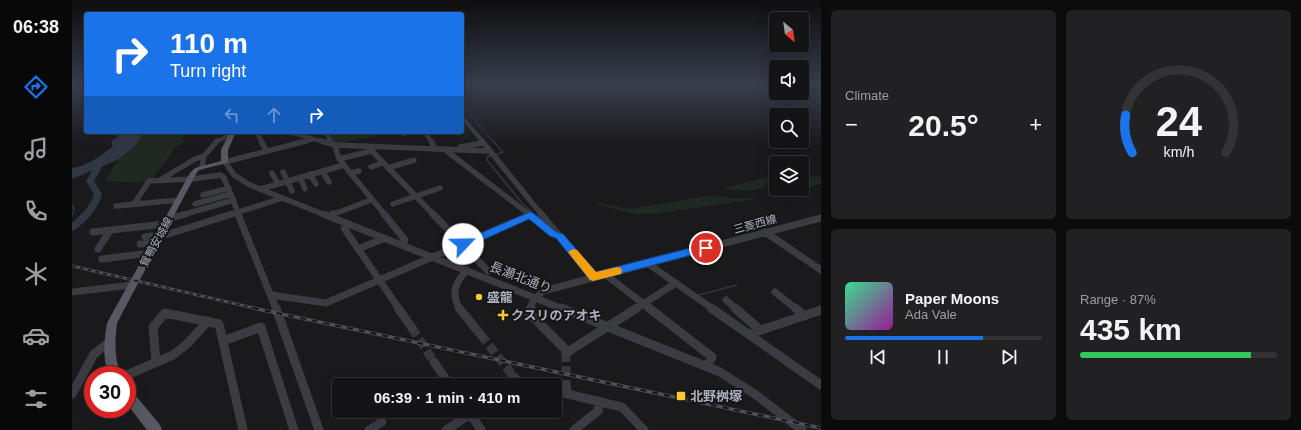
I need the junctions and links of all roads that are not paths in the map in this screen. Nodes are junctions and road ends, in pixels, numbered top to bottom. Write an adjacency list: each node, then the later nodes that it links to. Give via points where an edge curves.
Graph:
1 (464, 120): 9 (street)
2 (225, 134): 17 (street)
3 (232, 134): 20 (main road, via 225,148)
4 (259, 134): 15 (street)
5 (296, 134): 8 (street)
6 (327, 134): 10 (street)
7 (426, 134): 12 (street)
8 (314, 139): 10 (street); 15 (street)
9 (482, 143): 13 (street); 16 (street)
10 (333, 144): 11 (street); 18 (street)
11 (367, 146): 12 (street); 14 (street)
12 (435, 148): 13 (street)
13 (447, 149): 16 (street); 55 (street)
14 (371, 150): 18 (street); 21 (street)
15 (267, 151): 20 (street)
16 (489, 151): 63 (street)
17 (204, 156): 23 (street); 34 (street)
18 (339, 159): 22 (street)
19 (414, 160): 25 (street)
20 (225, 162): 23 (main road); 40 (street, 長瀬北通り, via 239,179)
21 (383, 163): 24 (street); 25 (street)
22 (344, 165): 26 (street); 30 (street)
23 (202, 167): 33 (main road, 鴛鴨安城線, via 194,171)
24 (371, 167)
25 (388, 168): 45 (street)
26 (322, 171): 31 (street); 36 (street)
27 (359, 171): 30 (street)
28 (283, 172): 35 (street)
29 (272, 173): 37 (street)
30 (350, 173): 49 (street)
31 (310, 174): 32 (street); 38 (street)
32 (300, 177): 35 (street); 41 (street)
33 (190, 179): 34 (street); 42 (street, via 220,175); 47 (main road, 鴛鴨安城線)
34 (158, 181): 50 (street, via 149,182)
35 (288, 181): 37 (street); 43 (street)
36 (329, 182)
37 (278, 184): 40 (street)
38 (316, 184)
39 (440, 188): 45 (street)
40 (261, 189): 46 (street, 長瀬北通り)
41 (305, 189)
42 (230, 191): 44 (street); 48 (street); 51 (street)
43 (292, 191)
44 (203, 195)
45 (416, 196): 52 (street); 68 (street)
46 (283, 198): 54 (street); 56 (street, 長瀬北通り)
47 (178, 200): 50 (street); 58 (main road, 鴛鴨安城線)
48 (234, 200): 54 (street); 58 (street)
49 (371, 200): 56 (street); 69 (street, via 405,240)
50 (134, 204): 53 (street)
51 (195, 204)
52 (393, 204)
53 (116, 206)
54 (238, 213): 65 (street); 86 (street)
55 (530, 215): 63 (street); 68 (street)
56 (330, 216): 59 (street, 長瀬北通り)
57 (821, 218): 62 (street, 三菱西線)
58 (167, 222): 60 (street); 65 (main road, 鴛鴨安城線)
59 (347, 223): 66 (street, 長瀬北通り); 71 (street, via 344,228)
60 (110, 231): 61 (street); 70 (street)
61 (93, 232)
62 (765, 232): 75 (street, 三菱西線); 77 (street)
63 (559, 236): 80 (street)
64 (145, 237): 65 (street)
65 (158, 238): 67 (street); 72 (main road, 鴛鴨安城線)
66 (385, 238): 69 (street, 長瀬北通り); 71 (street)
67 (140, 244)
68 (463, 244): 73 (street); 78 (street)
69 (402, 245): 73 (street, 長瀬北通り)
70 (98, 249)
71 (358, 249): 81 (street)
72 (150, 254): 74 (street); 83 (main road, 鴛鴨安城線)
73 (432, 257): 76 (street, 長瀬北通り); 81 (street)
74 (102, 259)
75 (647, 263): 79 (street, 三菱西線); 82 (street)
76 (467, 270): 87 (street, 長瀬北通り); 97 (street, via 454,287 453,295 457,306)
77 (821, 270)
78 (488, 271)
79 (605, 274): 80 (street, 三菱西線); 89 (street)
80 (593, 277): 87 (street, via 543,291)
81 (379, 280): 86 (street, via 326,302); 94 (street)
82 (676, 283): 89 (street); 96 (street)
83 (132, 285): 84 (street); 99 (main road, 鴛鴨安城線, via 112,323)
84 (72, 292)
85 (775, 292): 91 (street)
86 (271, 294): 117 (street)
87 (536, 297): 93 (street, 長瀬北通り); 93 (street, via 529,313 567,352)
88 (726, 300): 95 (street)
89 (643, 303): 93 (street); 103 (street, via 712,356)
90 (821, 310): 91 (street)
91 (805, 316): 95 (street)
92 (208, 321): 98 (street, via 219,324); 100 (street, via 187,344 173,355); 100 (street, via 165,313 153,326)
93 (608, 326): 103 (street, 長瀬北通り)
94 (412, 328)
95 (760, 330): 96 (street)
96 (749, 334): 106 (street)
97 (481, 335)
98 (223, 341): 115 (street); 116 (street, via 261,327)
99 (109, 342): 102 (main road, 鴛鴨安城線); 108 (street, via 94,354)
100 (156, 362): 104 (street)
101 (434, 362): 105 (street)
102 (112, 366)
103 (707, 366): 123 (street, 長瀬北通り, via 748,389)
104 (136, 371)
105 (445, 378)
106 (821, 384)
107 (562, 390): 109 (street)
108 (72, 394)
109 (599, 401): 121 (street, via 598,411); 122 (street, via 622,407)
110 (136, 406): 114 (main road)
111 (463, 418): 119 (street)
112 (474, 418): 120 (street)
113 (382, 422): 118 (street)
114 (155, 430)
115 (243, 430)
116 (294, 430)
117 (319, 430)
118 (369, 430)
119 (446, 430)
120 (481, 430)
121 (574, 430)
122 (644, 430)
123 (802, 430)

